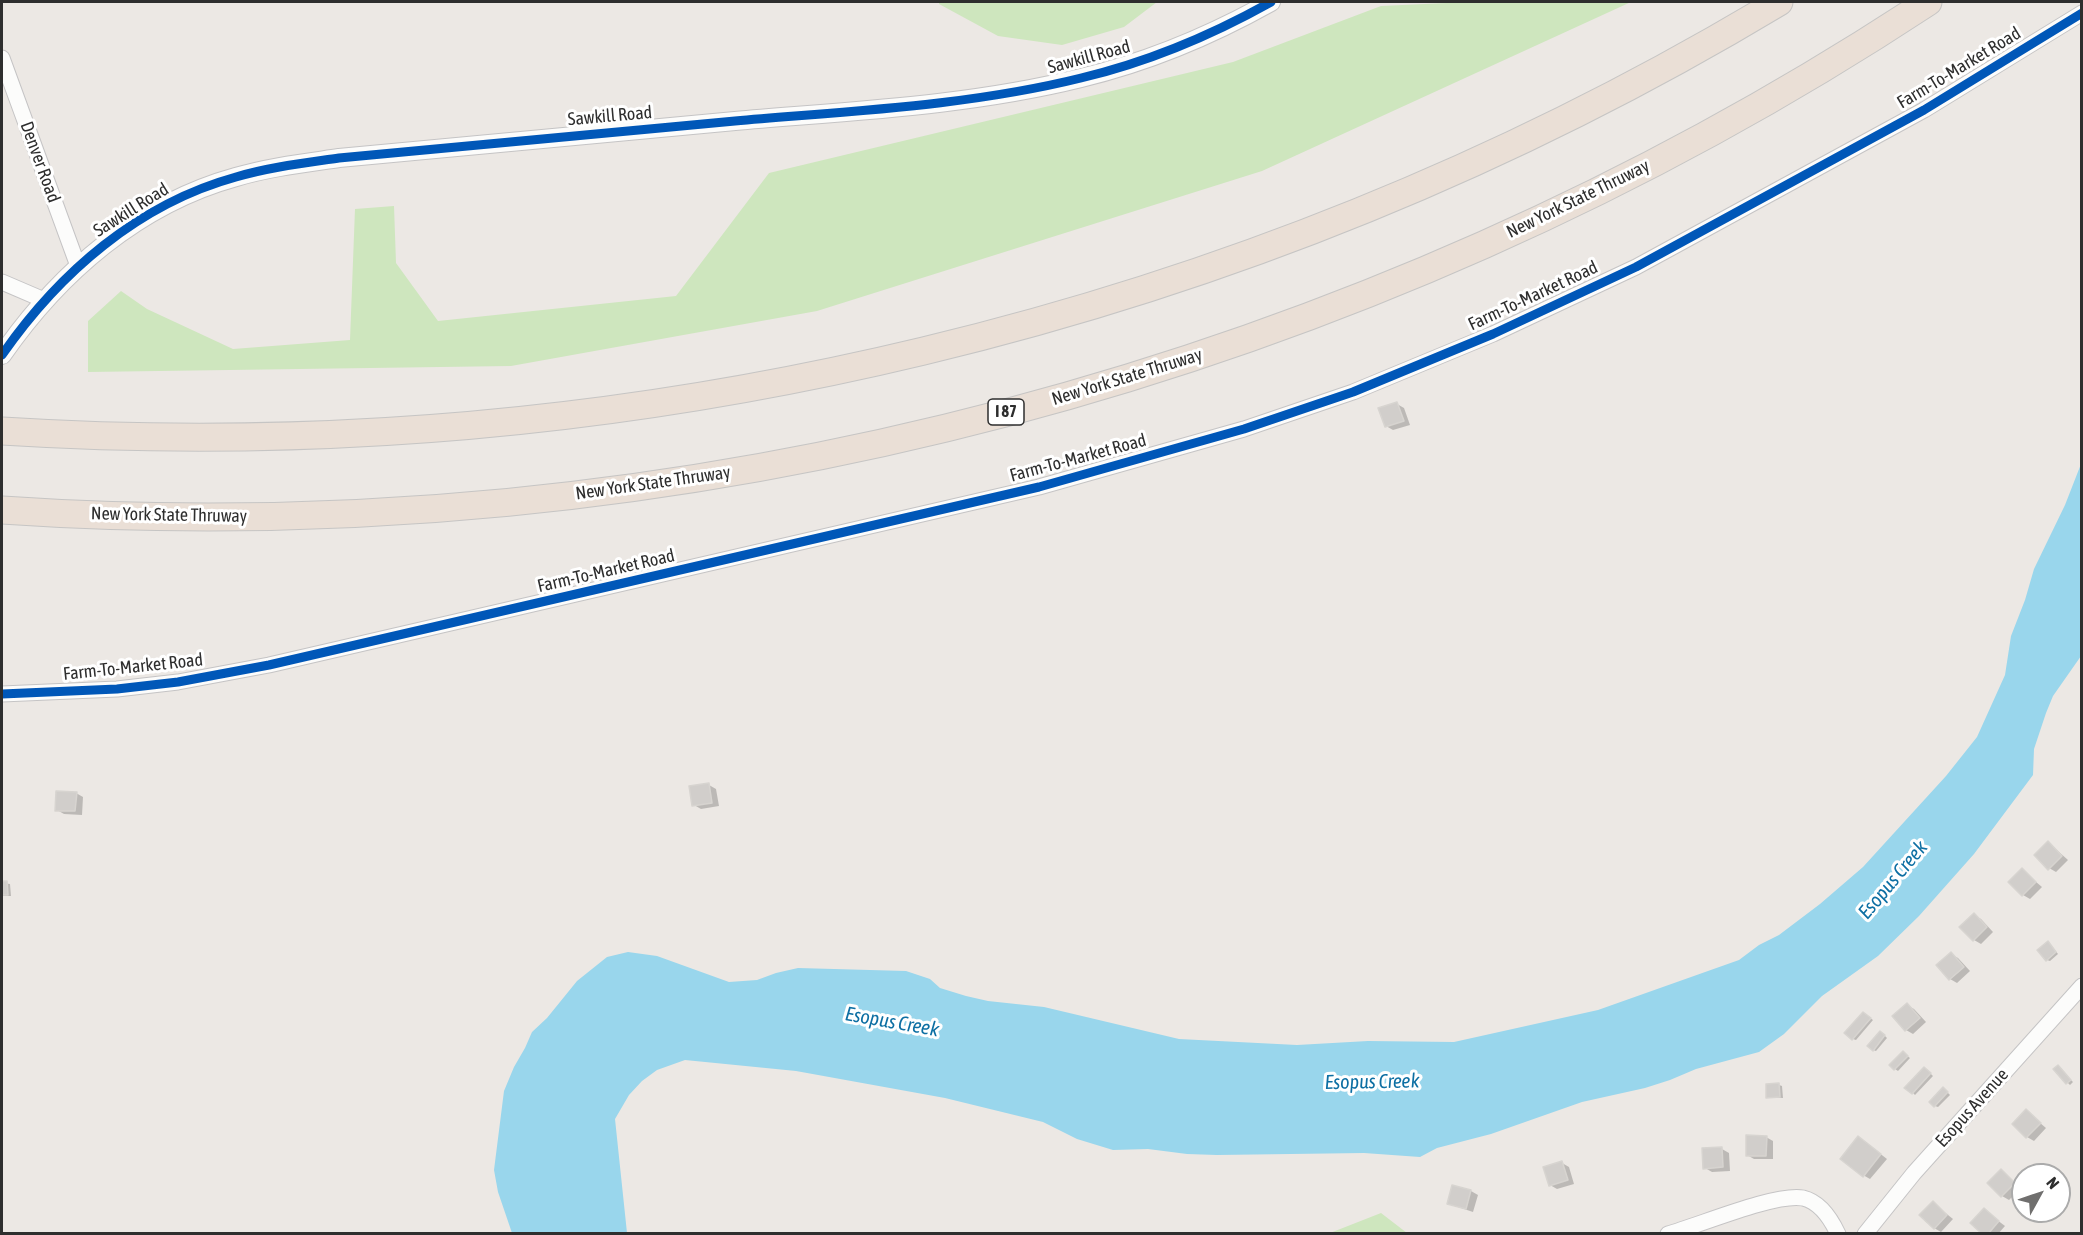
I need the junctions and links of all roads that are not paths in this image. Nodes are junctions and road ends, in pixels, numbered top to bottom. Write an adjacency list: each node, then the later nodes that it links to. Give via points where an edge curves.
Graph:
1 (1271, 2): 6 (street, Sawkill Road, via 1212,32 1125,65 1083,78 996,95 339,158 265,170 212,184 168,204 121,232)
2 (1779, 2): 10 (highway, via 1577,113 1379,204 1151,287 898,358 652,404 444,428 237,438)
3 (1928, 2): 11 (highway, New York State Thruway / I 87, via 1733,120 1490,242 1367,294 1242,340 1111,383 982,419 783,463 651,485 506,502 249,516)
4 (2082, 12): 12 (street, Farm-To-Market Road, via 1924,111 1636,267 1493,334 1353,392 1244,429 1039,487 269,665 117,689)
5 (2, 58): 6 (street, Denver Road)
6 (78, 266): 8 (street, Sawkill Road)
7 (2, 282): 8 (street)
8 (44, 300): 9 (street, Sawkill Road)
9 (2, 355)
10 (2, 431)
11 (2, 510)
12 (2, 694)
13 (2082, 986): 16 (street, Esopus Avenue)
14 (1668, 1233): 15 (street, via 1781,1198 1804,1198 1830,1218)
15 (1838, 1233)
16 (1865, 1233)

